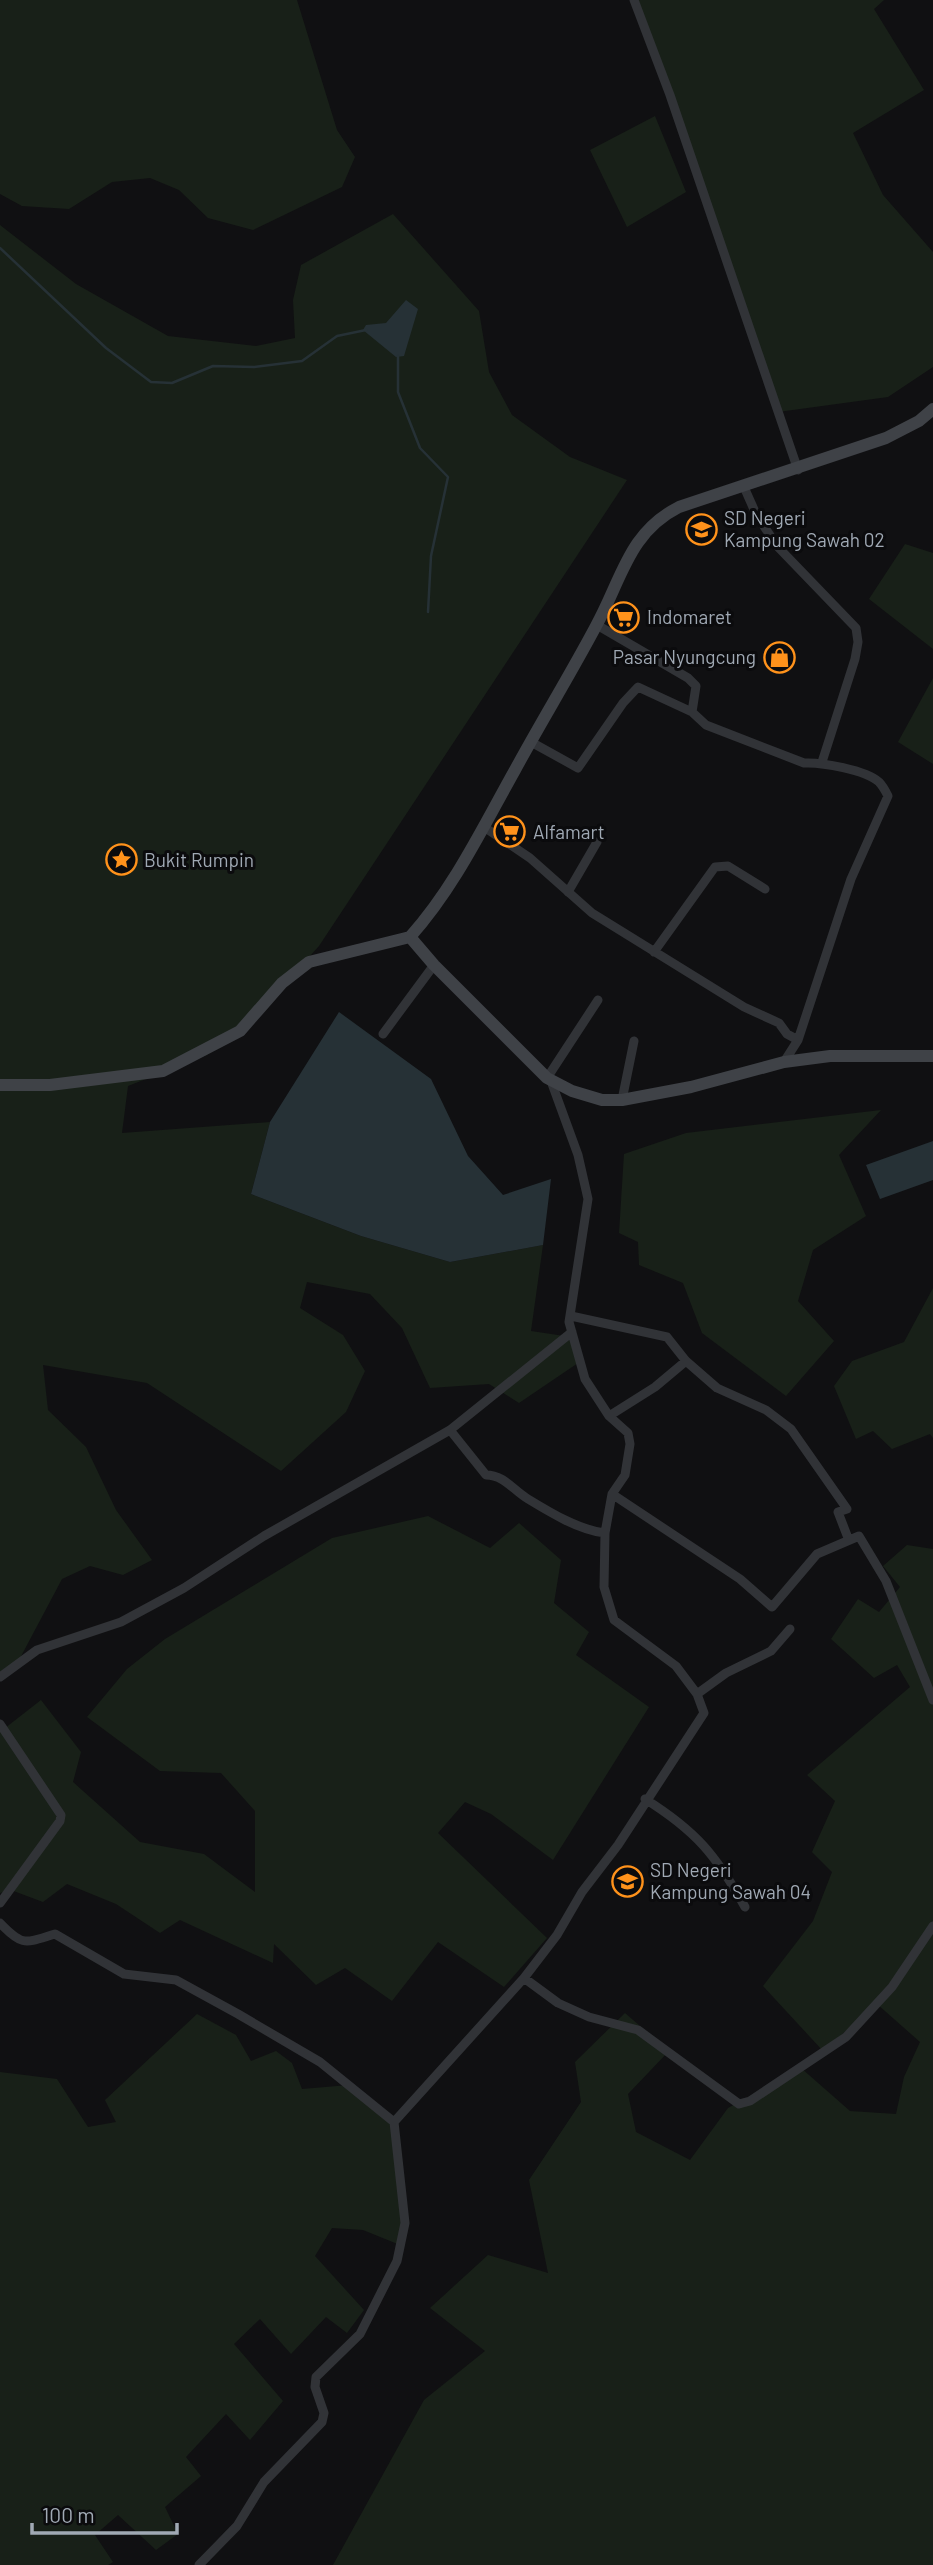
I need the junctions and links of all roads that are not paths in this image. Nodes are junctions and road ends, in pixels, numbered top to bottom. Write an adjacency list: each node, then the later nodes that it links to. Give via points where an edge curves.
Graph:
1 (634, 0): 3 (street)
2 (933, 409): 3 (main road, via 904,430)
3 (798, 470): 4 (main road)
4 (744, 487): 5 (main road, via 679,508 651,524); 8 (street, via 777,547 856,628 855,659)
5 (597, 625): 6 (street, via 688,678 696,686); 7 (main road)
6 (692, 712): 7 (street, via 638,687 578,768); 8 (street, via 706,725 804,763)
7 (531, 742): 9 (main road)
8 (822, 762): 18 (street, via 864,774 879,782 888,796 851,878)
9 (484, 827): 12 (street, via 530,858); 13 (main road, via 435,910)
10 (597, 842): 12 (street)
11 (765, 889): 14 (street, via 729,866 715,867)
12 (568, 892): 14 (street, via 592,913)
13 (410, 937): 15 (main road); 23 (main road, via 309,962 282,983 240,1031 163,1071 50,1085)
14 (654, 951): 18 (street, via 744,1007 779,1023)
15 (434, 965): 17 (street); 22 (main road)
16 (598, 1000): 22 (street)
17 (383, 1034)
18 (798, 1040): 21 (street)
19 (634, 1041): 24 (street)
20 (933, 1056): 21 (main road, via 830,1056)
21 (784, 1062): 24 (main road)
22 (549, 1080): 24 (main road, via 602,1100); 25 (street, via 578,1155 588,1199)
23 (0, 1085)
24 (622, 1100)
25 (571, 1316): 26 (street); 27 (street, via 667,1337)
26 (572, 1332): 28 (street, via 585,1379); 29 (street)
27 (686, 1361): 28 (street); 32 (street, via 717,1388 766,1409 791,1429 847,1509 838,1512)
28 (609, 1416): 30 (street, via 628,1433 630,1444 625,1475)
29 (450, 1430): 31 (street, via 486,1475 498,1475 527,1499 590,1531); 34 (street, via 264,1536 184,1588 121,1622 37,1650)
30 (612, 1494): 31 (street); 32 (street, via 740,1579 772,1607 817,1554)
31 (605, 1533): 35 (street, via 604,1587 614,1620 676,1666)
32 (848, 1538): 36 (street, via 859,1536 887,1581)
33 (790, 1629): 35 (street, via 771,1651 726,1673)
34 (0, 1677)
35 (697, 1694): 38 (street, via 704,1713)
36 (933, 1700)
37 (0, 1724): 39 (street, via 61,1815)
38 (645, 1799): 40 (street, via 694,1834 721,1864); 43 (street)
39 (0, 1903)
40 (745, 1907)
41 (0, 1923): 44 (street, via 19,1942 55,1934 124,1974 176,1980 320,2062)
42 (933, 1926): 43 (street, via 892,1987 846,2037 739,2104 638,2029 589,2017 558,2003)
43 (524, 1978): 44 (street)
44 (394, 2122): 45 (street, via 405,2223 397,2261 360,2334 316,2377 322,2422 264,2483 237,2526)
45 (199, 2565)

